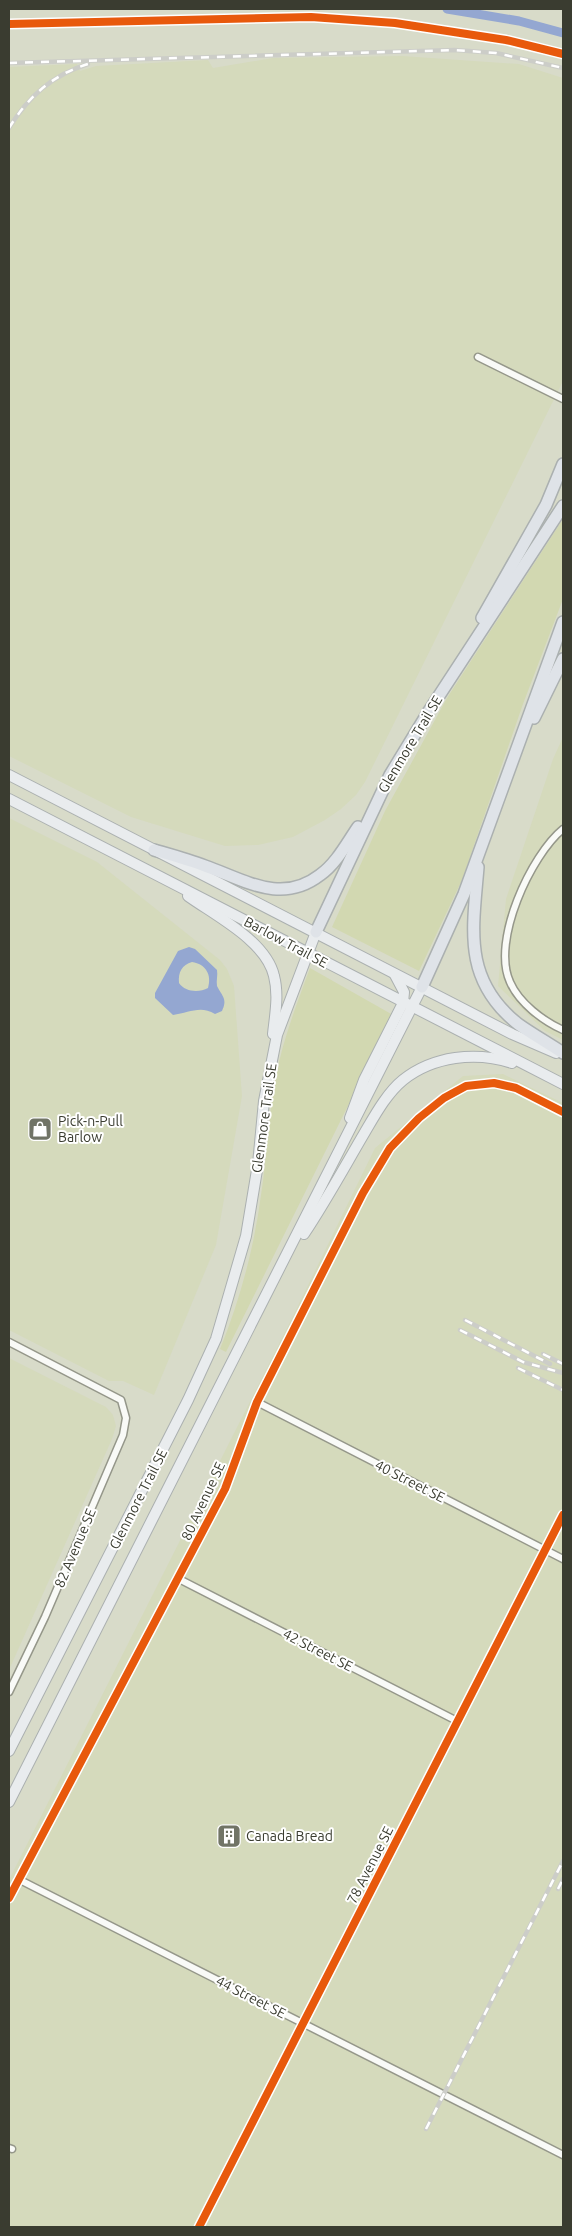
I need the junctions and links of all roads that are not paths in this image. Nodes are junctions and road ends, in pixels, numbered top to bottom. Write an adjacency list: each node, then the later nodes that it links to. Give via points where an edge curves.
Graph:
1 (478, 356): 2 (street)
2 (563, 400)
3 (563, 464): 7 (highway, via 534,527)
4 (563, 506): 7 (highway, Glenmore Trail SE)
5 (563, 622): 8 (highway)
6 (563, 659): 8 (highway)
7 (429, 711): 11 (highway, Glenmore Trail SE)
8 (509, 769): 14 (highway)
9 (9, 775): 13 (main road, Barlow Trail SE)
10 (9, 799): 15 (main road, Barlow Trail SE)
11 (376, 802): 13 (highway, via 322,874 297,887 268,889); 16 (highway, Glenmore Trail SE)
12 (563, 829): 21 (street, via 545,846 532,868 509,922 506,958 509,981 523,1001 549,1024)
13 (154, 850): 16 (main road, Barlow Trail SE)
14 (480, 851): 19 (highway); 22 (highway, via 473,930 475,961 495,1002 518,1024)
15 (157, 874): 17 (main road, Barlow Trail SE); 23 (main road, via 250,941 270,964 277,1007)
16 (316, 932): 17 (main road, Glenmore Trail SE); 18 (main road, Barlow Trail SE)
17 (307, 952): 20 (main road, Barlow Trail SE); 23 (main road, Glenmore Trail SE, via 277,1035)
18 (393, 973): 19 (main road, Barlow Trail SE); 20 (main road)
19 (422, 988): 20 (main road); 22 (main road, Barlow Trail SE, via 512,1034)
20 (408, 1005): 24 (main road, Barlow Trail SE); 27 (main road, Glenmore Trail SE, via 364,1080 330,1170)
21 (563, 1030)
22 (563, 1054)
23 (269, 1070): 36 (main road, Glenmore Trail SE, via 246,1236 216,1339)
24 (546, 1075): 25 (main road, Barlow Trail SE); 27 (main road, via 488,1057 458,1057 423,1067 402,1080 378,1109 305,1232)
25 (563, 1084)
26 (563, 1112): 29 (street, 80 Avenue SE, via 516,1088 494,1083 466,1086 419,1118 390,1148 363,1193)
27 (283, 1262): 37 (main road, Glenmore Trail SE)
28 (9, 1342): 34 (street, 82 Avenue SE, via 121,1400 126,1418 123,1435 46,1617)
29 (257, 1402): 31 (street, 40 Street SE); 33 (street, 80 Avenue SE, via 225,1489)
30 (563, 1515): 31 (street, 78 Avenue SE)
31 (546, 1550): 32 (street, 40 Street SE); 35 (street, 78 Avenue SE)
32 (563, 1559)
33 (179, 1579): 35 (street, 42 Street SE); 38 (street, 80 Avenue SE)
34 (9, 1692)
35 (457, 1721): 40 (street, 78 Avenue SE)
36 (9, 1752)
37 (9, 1802)
38 (18, 1880): 39 (street, 80 Avenue SE); 40 (street, 44 Street SE)
39 (9, 1898)
40 (304, 2024): 41 (street, 44 Street SE); 42 (street, 78 Avenue SE)
41 (563, 2155)
42 (199, 2227)

